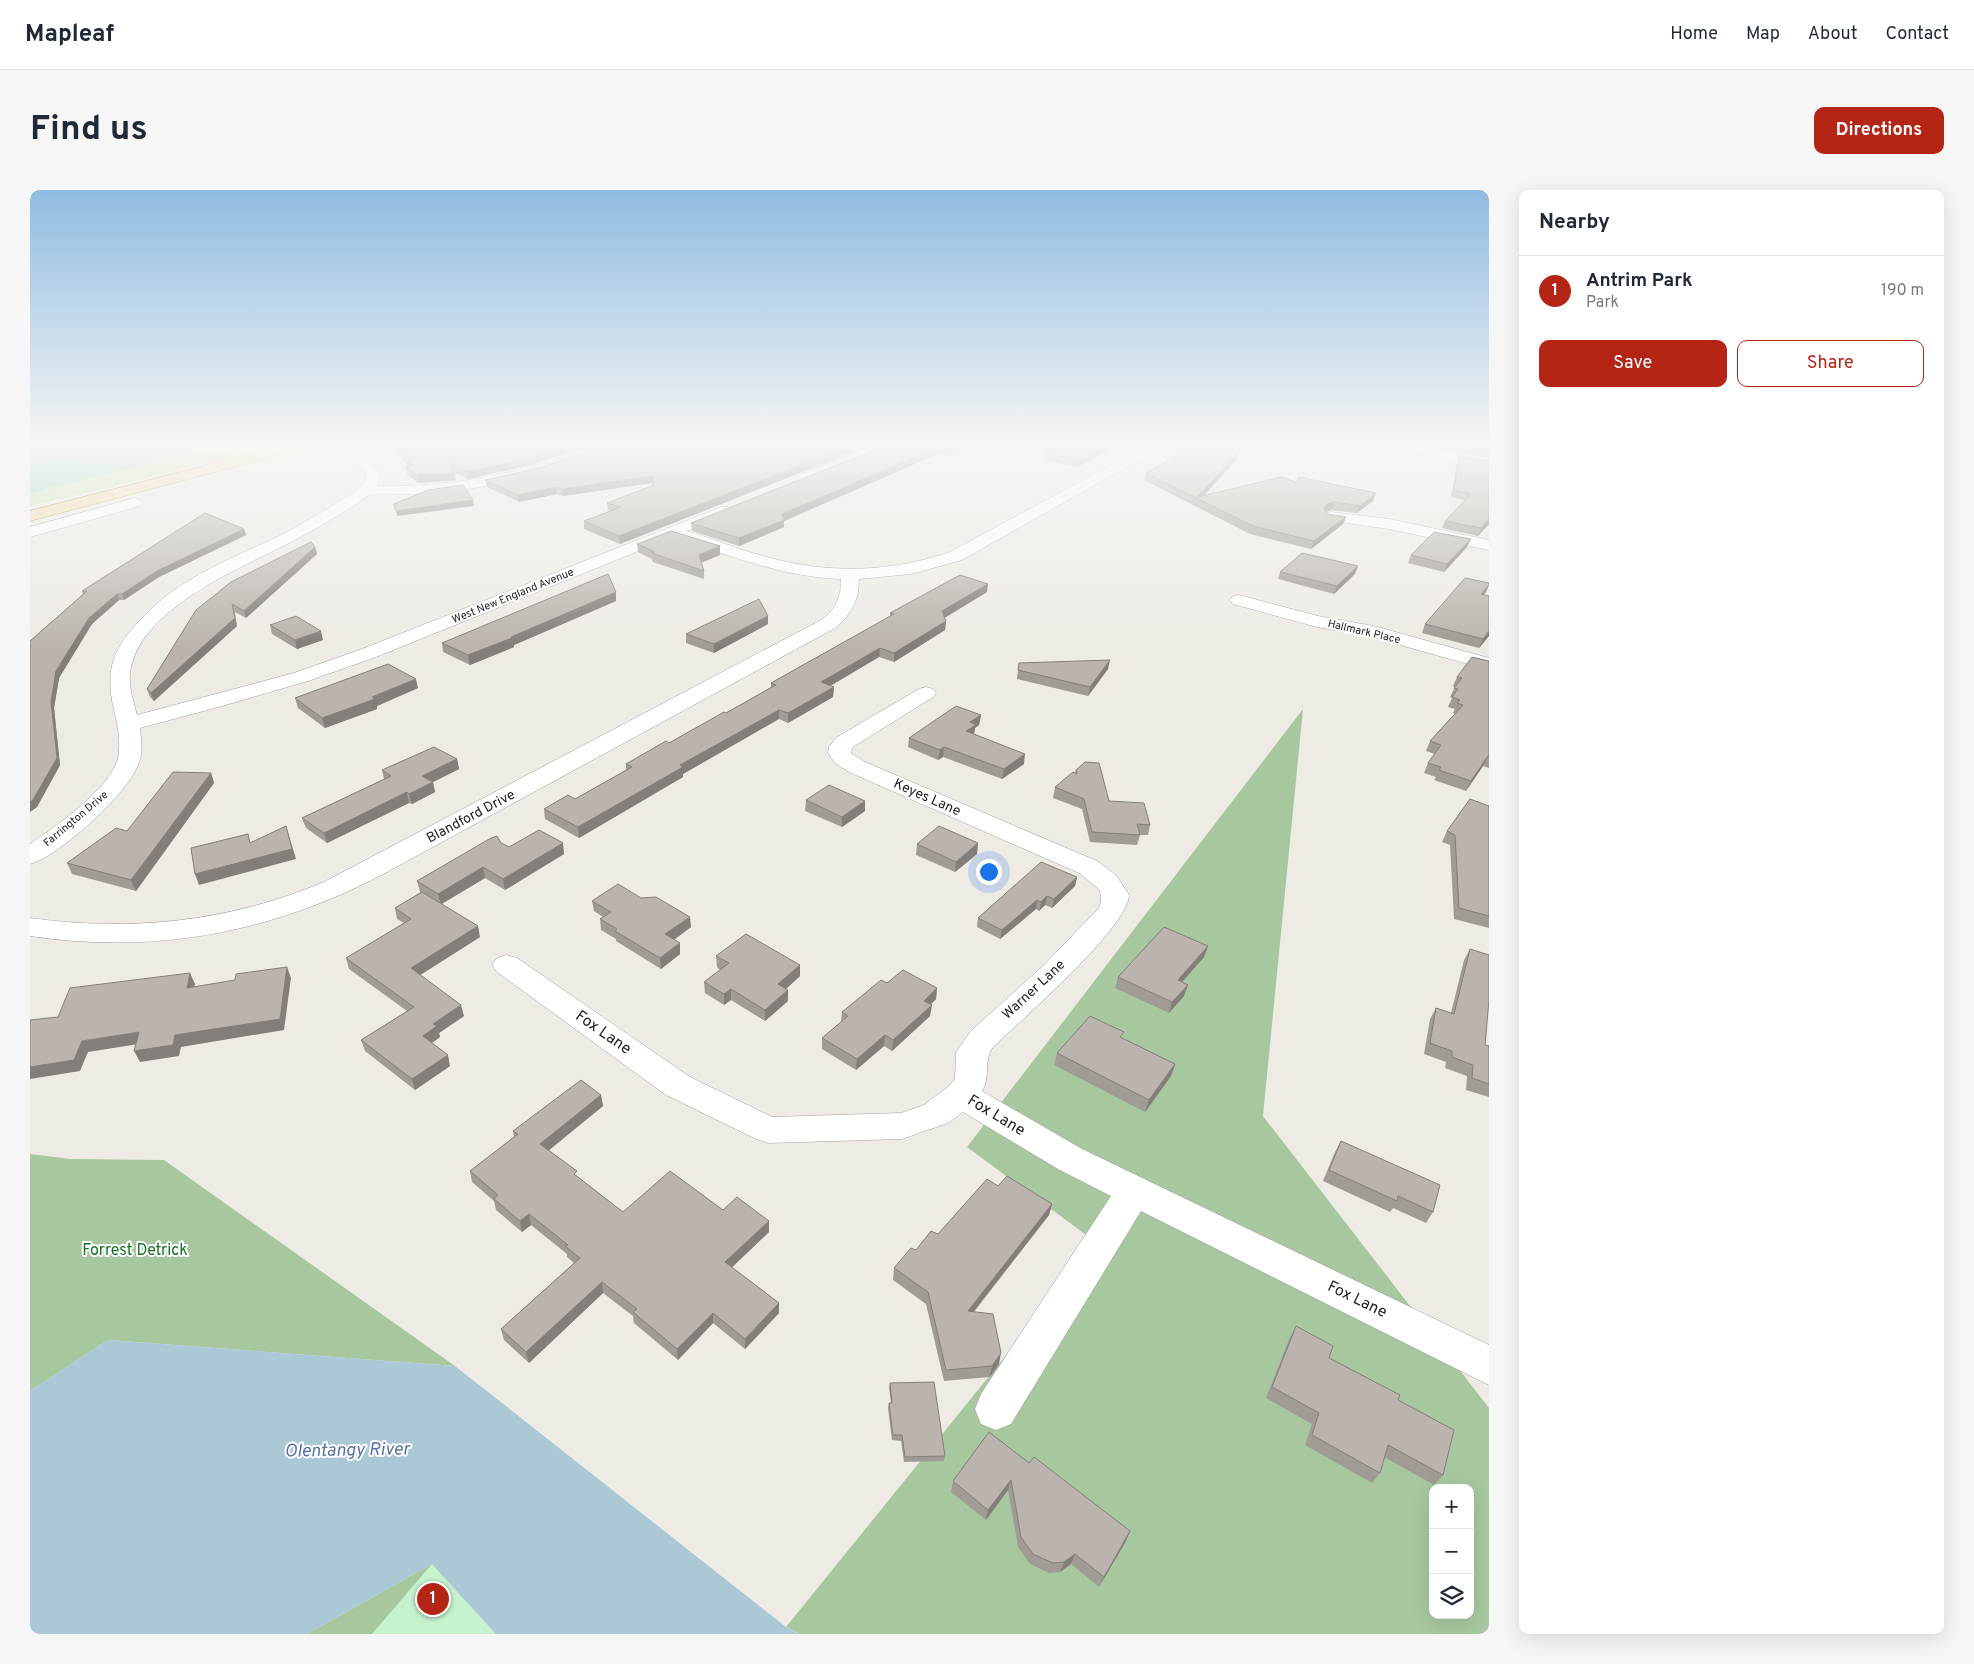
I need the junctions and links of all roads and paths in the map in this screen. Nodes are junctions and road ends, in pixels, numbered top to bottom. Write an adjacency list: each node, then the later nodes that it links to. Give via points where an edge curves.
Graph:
1 (48, 511): 6 (main road)
2 (105, 511): 8 (street)
3 (334, 511): 15 (street, Farrington Drive, via 306,530 211,573 174,597 154,615 134,637 119,673 118,684)
4 (723, 511): 9 (street, West New England Avenue)
5 (1037, 511): 11 (street, via 956,556 932,565)
6 (30, 516)
7 (1331, 517): 10 (street, via 1389,524)
8 (30, 532)
9 (671, 532): 11 (street, via 768,563); 15 (street, West New England Avenue, via 369,654 208,704)
10 (1489, 545)
11 (850, 573): 18 (street, Blandford Drive, via 847,604 830,623 328,890 228,922 162,933 90,936)
12 (1239, 600): 13 (street, Hallmark Place)
13 (1489, 664)
14 (926, 694): 17 (street, Keyes Lane, via 845,742 839,752 843,758 857,767 1088,867 1103,876)
15 (128, 724): 16 (street, Farrington Drive, via 131,740 128,761 116,785 59,836)
16 (30, 856)
17 (1112, 888): 20 (street, Warner Lane, via 1116,900 1111,911 1073,954 972,1052 971,1082)
18 (30, 927)
19 (507, 965): 20 (street, Fox Lane, via 678,1086 768,1130 902,1126 936,1114)
20 (961, 1095): 21 (street, Fox Lane, via 1070,1159)
21 (1134, 1191): 22 (street, Fox Lane); 23 (street)
22 (1489, 1366)
23 (996, 1409)

